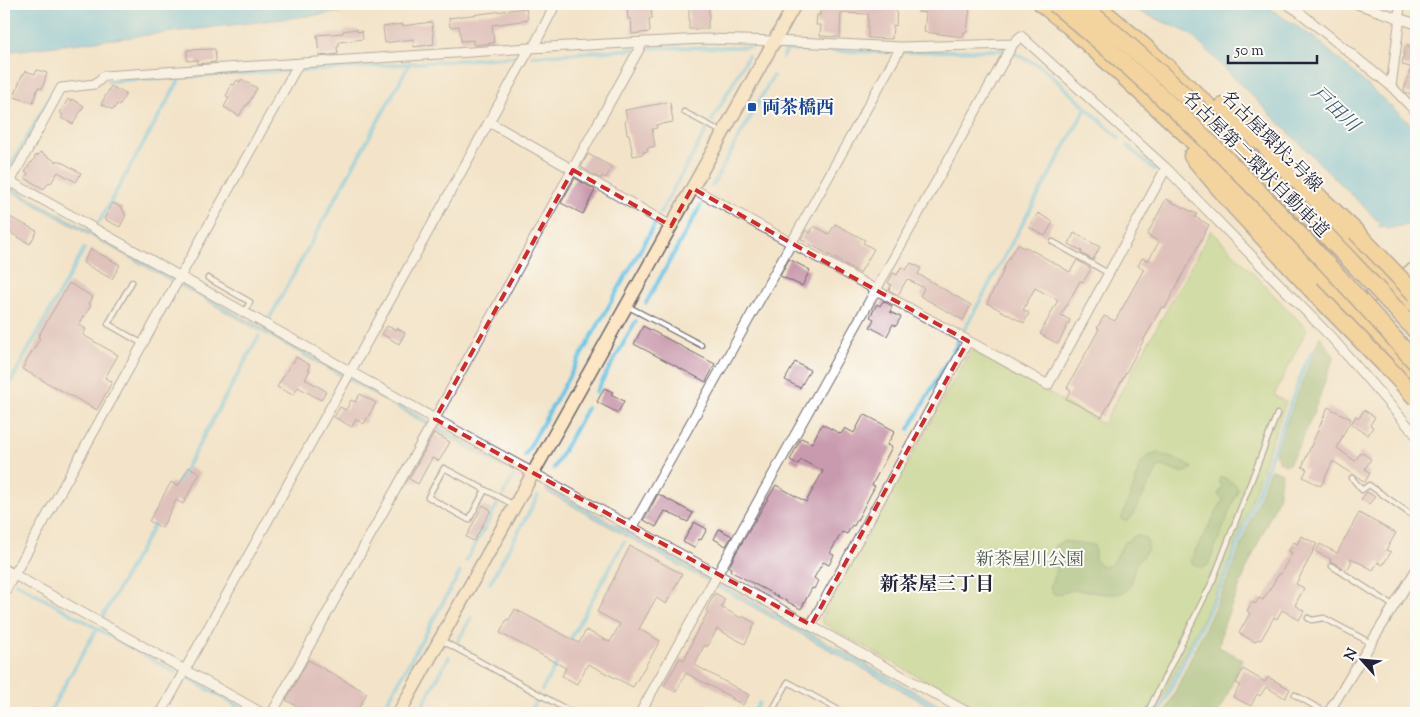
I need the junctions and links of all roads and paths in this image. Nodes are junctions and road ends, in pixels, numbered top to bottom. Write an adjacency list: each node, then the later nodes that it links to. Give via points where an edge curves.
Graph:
1 (553, 4): 16 (street)
2 (795, 4): 11 (street)
3 (1080, 4): 43 (highway, 名古屋第二環状自動車道, bridge, via 1159,72 1281,187)
4 (1094, 4): 15 (highway, 名古屋環状2号線)
5 (1286, 4): 19 (street)
6 (1357, 4): 9 (street)
7 (1401, 4): 9 (street)
8 (1048, 5): 18 (highway); 48 (highway, 名古屋第二環状自動車道, bridge, via 1148,84 1209,143 1326,264)
9 (1399, 18): 10 (street); 19 (street)
10 (1416, 24)
11 (774, 41): 12 (street, via 703,39); 14 (street); 23 (street)
12 (643, 42): 16 (street); 25 (street)
13 (1013, 44): 14 (street); 24 (street, via 1021,36); 37 (street)
14 (901, 47): 30 (street)
15 (1145, 47): 38 (highway, 名古屋環状2号線); 38 (highway, bridge, via 1226,108 1356,232)
16 (532, 48): 17 (street); 22 (street)
17 (299, 63): 26 (street, via 104,76 95,84 61,88); 34 (street)
18 (1124, 78): 42 (highway, via 1188,136); 51 (highway, bridge, via 1236,208)
19 (1390, 86): 21 (street)
20 (684, 112): 23 (lane)
21 (1416, 112)
22 (489, 122): 25 (street); 49 (street)
23 (723, 133): 27 (street)
24 (1166, 168): 32 (street); 44 (street)
25 (573, 170): 28 (street); 53 (street)
26 (6, 185): 34 (street)
27 (692, 188): 28 (street); 30 (street)
28 (671, 226): 39 (street)
29 (1053, 242): 32 (lane)
30 (792, 243): 37 (street); 60 (street)
31 (1416, 268): 38 (street)
32 (1109, 273): 45 (street, via 1048,385)
33 (208, 278): 40 (lane, via 250,302)
34 (178, 281): 40 (street); 46 (street)
35 (132, 282): 46 (lane, via 108,324)
36 (1416, 285): 38 (street)
37 (876, 290): 45 (street); 65 (street)
38 (1402, 291): 41 (highway, 名古屋環状2号線); 42 (street)
39 (627, 306): 47 (lane); 55 (street)
40 (244, 312): 49 (street)
41 (1416, 312)
42 (1358, 313): 44 (street); 50 (highway)
43 (1416, 331)
44 (1332, 338): 54 (street)
45 (968, 341): 69 (street)
46 (143, 344): 64 (street)
47 (701, 345)
48 (1416, 364)
49 (348, 376): 53 (street); 72 (street)
50 (1416, 378)
51 (1416, 398)
52 (1277, 414): 83 (lane, via 1213,580)
53 (433, 423): 55 (street); 76 (street)
54 (1416, 435)
55 (534, 473): 58 (street); 60 (street)
56 (1352, 478): 59 (lane, via 1362,490 1369,485)
57 (485, 490): 57 (lane, via 469,520 428,498 444,468); 58 (lane)
58 (515, 506): 70 (street)
59 (1416, 518)
60 (632, 528): 65 (street)
61 (1332, 566): 67 (lane)
62 (4, 569): 64 (street)
63 (1416, 570): 67 (street)
64 (14, 575): 66 (street); 72 (street)
65 (717, 576): 69 (street); 79 (street)
66 (4, 593)
67 (1394, 606): 71 (street)
68 (1308, 618): 71 (lane, via 1324,618)
69 (811, 625): 82 (street)
70 (440, 640): 77 (street); 78 (lane)
71 (1371, 643): 84 (street)
72 (185, 671): 74 (street); 75 (street)
73 (1294, 695): 84 (lane)
74 (162, 713)
75 (262, 713)
76 (272, 713)
77 (399, 713)
78 (573, 713)
79 (640, 713)
80 (771, 713): 81 (lane, via 788,682)
81 (844, 713)
82 (969, 713)
83 (1147, 713)
84 (1328, 713)

